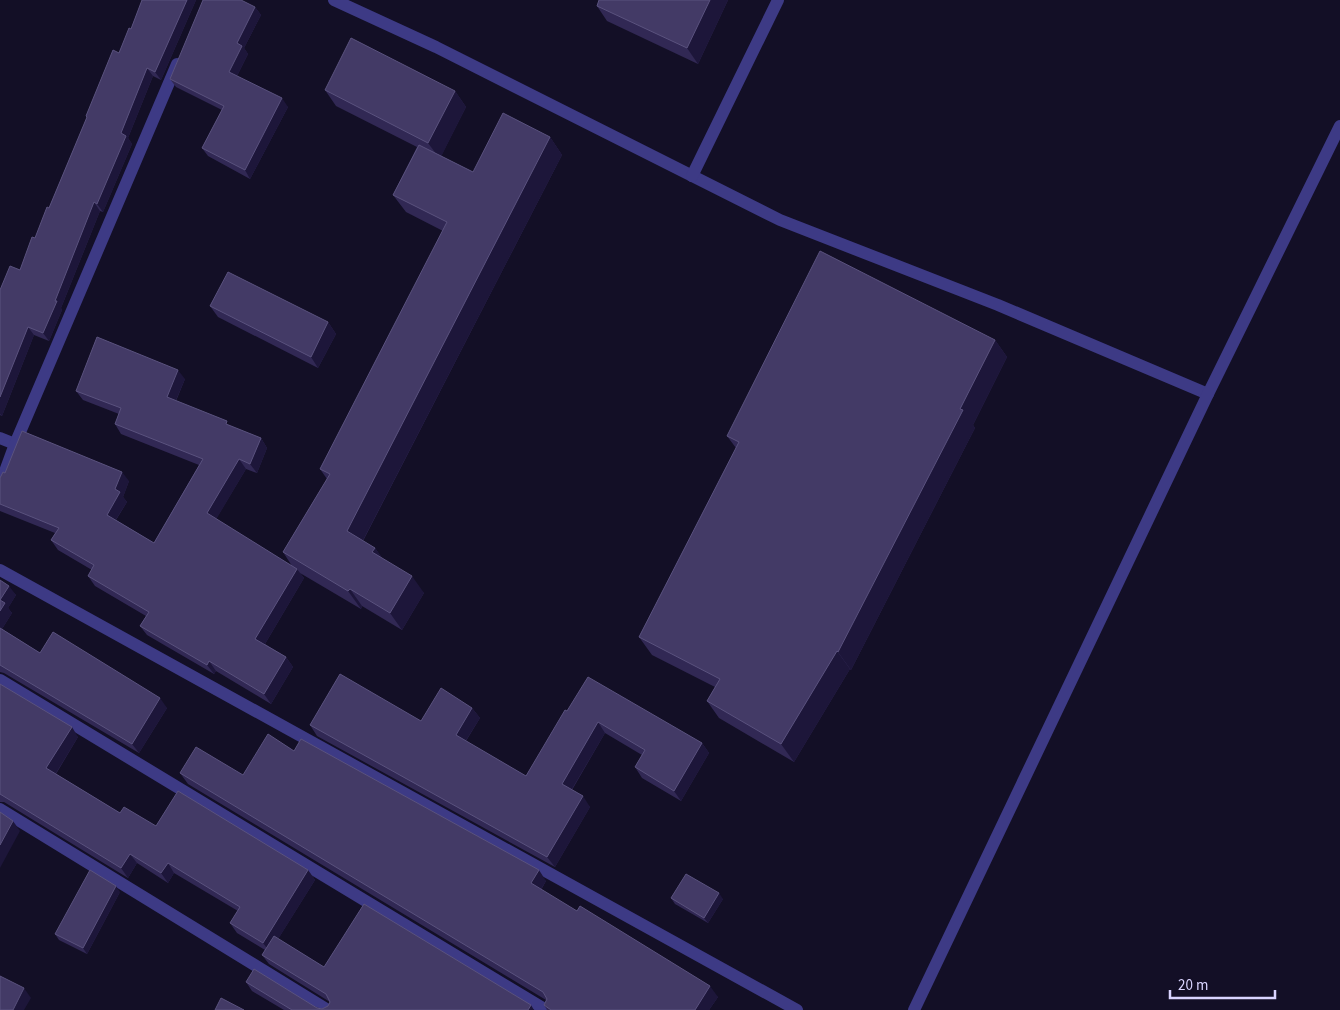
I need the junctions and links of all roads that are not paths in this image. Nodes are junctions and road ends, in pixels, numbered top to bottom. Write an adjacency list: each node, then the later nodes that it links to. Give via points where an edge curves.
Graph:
1 (334, 0): 5 (street, via 436,47)
2 (778, 0): 5 (street)
3 (181, 54): 8 (street)
4 (1340, 126): 6 (street)
5 (692, 176): 6 (street, via 780,220 998,305)
6 (1208, 394): 16 (street)
7 (0, 438): 8 (street)
8 (15, 444): 9 (street)
9 (0, 486)
10 (0, 570): 15 (street)
11 (0, 680): 14 (street)
12 (0, 809): 13 (street)
13 (328, 1010)
14 (546, 1010)
15 (798, 1010)
16 (914, 1010)

